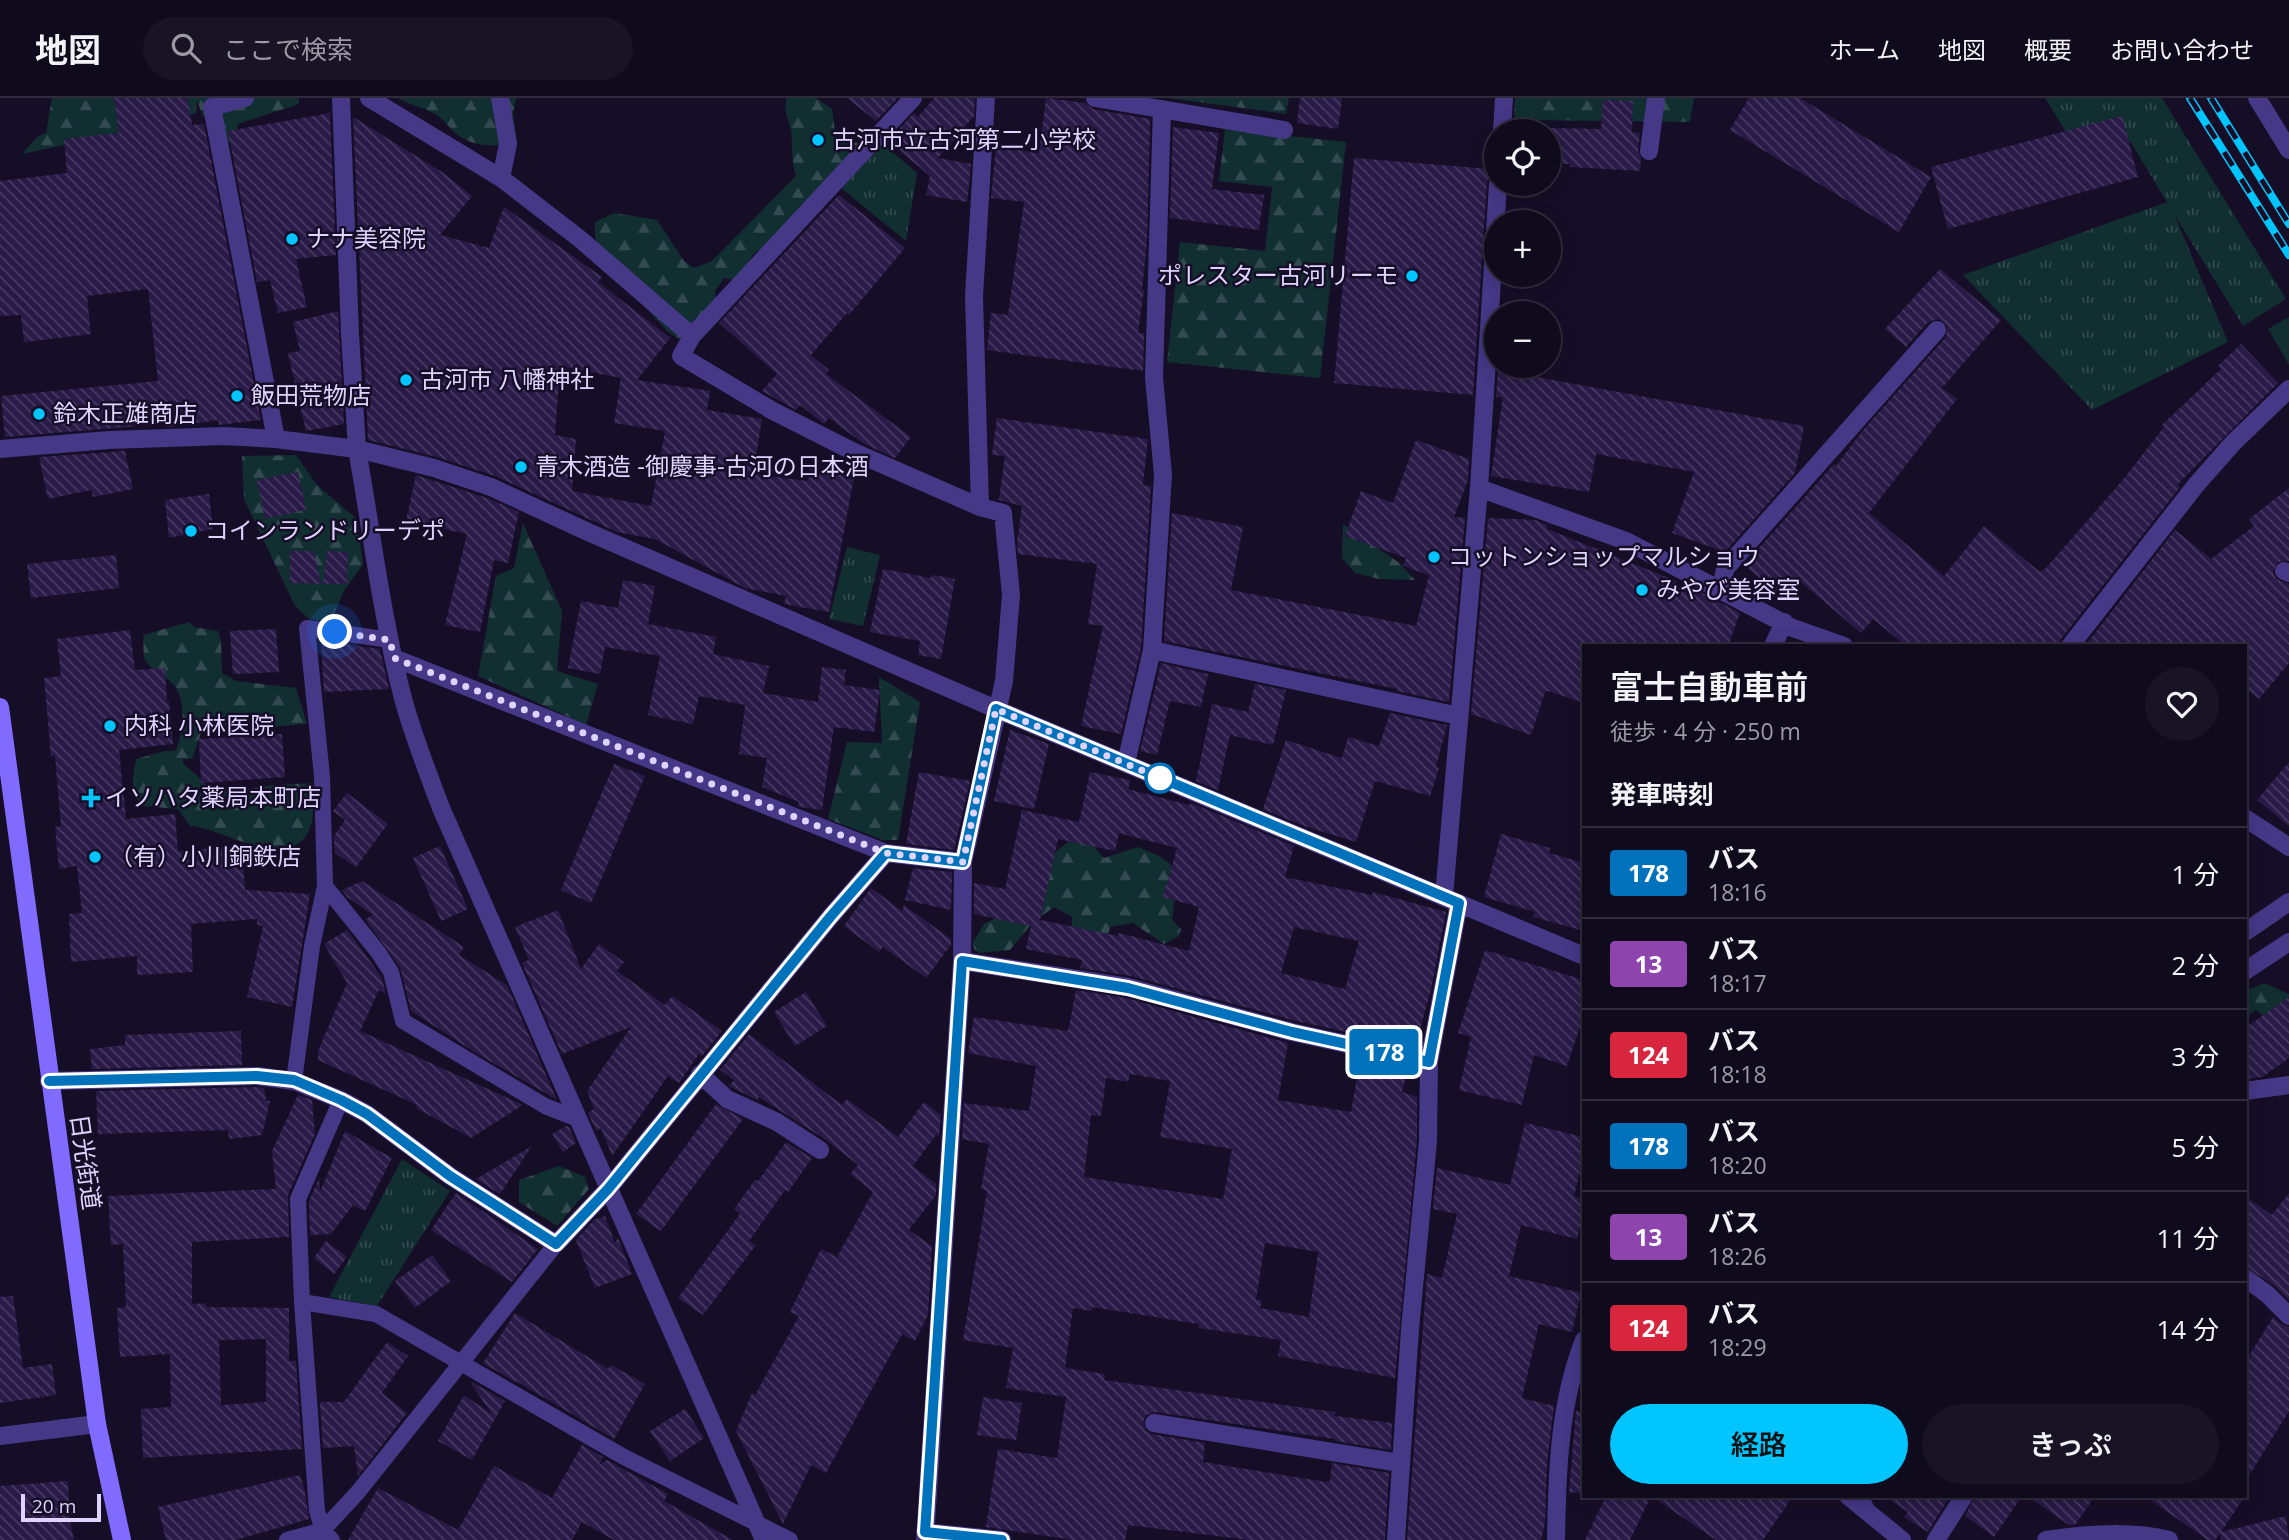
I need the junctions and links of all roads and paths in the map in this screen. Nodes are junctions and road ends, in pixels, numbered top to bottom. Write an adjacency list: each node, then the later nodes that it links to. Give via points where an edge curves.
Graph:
1 (245, 98): 21 (street, via 212,107)
2 (341, 98): 23 (street)
3 (369, 98): 16 (street)
4 (500, 98): 16 (street, via 508,144)
5 (913, 98): 19 (street)
6 (986, 98): 25 (street, via 974,296)
7 (1095, 98): 11 (street)
8 (1504, 98): 12 (street)
9 (1656, 98): 15 (street)
10 (2257, 98): 14 (street)
11 (1162, 109): 13 (street); 32 (street, via 1154,377 1163,475)
12 (1503, 119)
13 (1284, 130)
14 (2289, 150)
15 (1649, 151)
16 (501, 178): 19 (street)
17 (1498, 196): 24 (street)
18 (1937, 330): 26 (street, via 1725,569)
19 (692, 336): 25 (street, via 681,356 855,452)
20 (2289, 389): 30 (street, via 2196,485)
21 (276, 439): 22 (street, via 109,440); 23 (street)
22 (0, 449)
23 (358, 449): 31 (street); 33 (street, via 491,487)
24 (1479, 488): 26 (street, via 1626,541); 35 (street)
25 (979, 507): 33 (street, via 1003,513 1011,595 1004,681)
26 (1721, 590): 27 (street)
27 (1784, 622): 28 (street); 29 (street)
28 (1774, 644)
29 (1838, 644)
30 (2072, 644)
31 (392, 649): 39 (street); 41 (lane, via 307,628 321,776); 56 (street, via 404,704 442,808)
32 (1152, 650): 35 (street); 36 (street)
33 (996, 709): 36 (street); 40 (street)
34 (1, 716): 52 (main road, 日光街道)
35 (1460, 716): 42 (street)
36 (1126, 763): 42 (street)
37 (2247, 819): 38 (street)
38 (2289, 847)
39 (886, 853): 40 (street); 50 (street)
40 (963, 862): 47 (street)
41 (325, 886): 51 (lane); 56 (lane, via 391,972 403,1021 545,1106)
42 (1451, 899): 46 (street); 49 (street)
43 (2289, 902): 44 (street)
44 (2247, 931)
45 (2289, 942): 48 (street)
46 (1582, 955)
47 (962, 961): 49 (street, via 1128,988 1292,1032); 73 (street)
48 (2247, 970)
49 (1429, 1062): 68 (street, via 1427,1141)
50 (700, 1074): 57 (street, via 727,1099 777,1122); 58 (street)
51 (294, 1080): 52 (street, via 257,1076); 55 (street)
52 (49, 1081): 66 (main road, 日光街道)
53 (2289, 1084): 54 (street)
54 (2247, 1091)
55 (341, 1100): 59 (street); 61 (lane, via 298,1199)
56 (578, 1119): 58 (street)
57 (820, 1150)
58 (608, 1189): 59 (street); 71 (street)
59 (556, 1244): 64 (lane)
60 (2247, 1279): 62 (street)
61 (302, 1302): 64 (lane, via 376,1314); 72 (lane, via 317,1511)
62 (2289, 1316)
63 (1582, 1345): 80 (street, via 1565,1408)
64 (461, 1363): 71 (lane, via 624,1457); 72 (lane)
65 (1154, 1423): 68 (street)
66 (97, 1424): 67 (street); 74 (main road, 日光街道)
67 (0, 1436)
68 (1400, 1462): 79 (street)
69 (1963, 1498): 82 (street)
70 (1863, 1503): 81 (street)
71 (758, 1523): 76 (street); 77 (lane)
72 (328, 1535): 75 (lane)
73 (925, 1536): 78 (street)
74 (122, 1540)
75 (287, 1540)
76 (764, 1540)
77 (790, 1540)
78 (1002, 1540)
79 (1396, 1540)
80 (1556, 1540)
81 (1902, 1540)
82 (1936, 1540)
83 (2046, 1540): 84 (street, via 2122,1535)
84 (2169, 1540)

